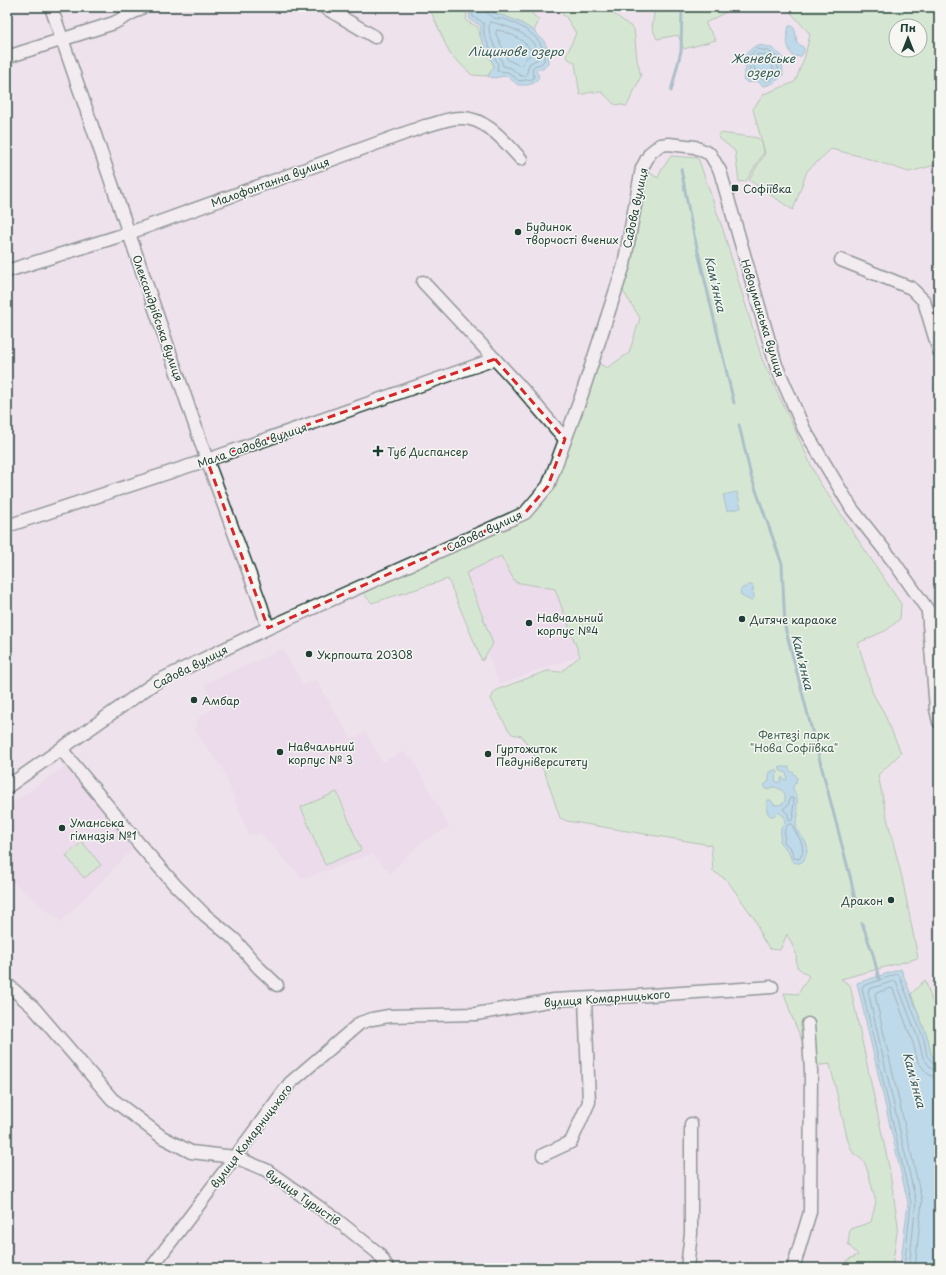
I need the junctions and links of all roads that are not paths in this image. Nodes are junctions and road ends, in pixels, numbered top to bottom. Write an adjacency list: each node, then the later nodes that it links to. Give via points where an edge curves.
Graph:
1 (51, 7): 5 (street, Олександрівська вулиця)
2 (143, 7): 5 (street, via 114,23)
3 (324, 7): 4 (street)
4 (376, 37)
5 (62, 39): 6 (street); 9 (street, Олександрівська вулиця)
6 (7, 58)
7 (695, 147): 16 (street, Садова вулиця, via 660,145 650,153 642,168 624,264); 19 (street, Новоуманська вулиця, via 710,154 720,171 776,365 804,429 852,509 894,562)
8 (521, 159): 9 (street, Малофонтанна вулиця, via 498,134 478,121 459,118 425,126)
9 (129, 233): 11 (street, Малофонтанна вулиця); 17 (street, Олександрівська вулиця)
10 (841, 260): 13 (street, via 911,288 924,301)
11 (7, 271)
12 (423, 282): 15 (street)
13 (936, 331): 14 (street)
14 (939, 351)
15 (495, 359): 16 (street); 17 (street, Мала Садова вулиця)
16 (565, 439): 21 (street, Садова вулиця, via 548,486 525,513)
17 (207, 460): 18 (street, Мала Садова вулиця); 21 (street, Олександрівська вулиця)
18 (7, 526)
19 (928, 612): 20 (street, Новоуманська вулиця); 22 (street)
20 (939, 626)
21 (268, 628): 23 (street, Садова вулиця, via 156,682)
22 (939, 722)
23 (61, 749): 24 (street, Садова вулиця); 26 (street, via 176,886 234,939)
24 (7, 787)
25 (7, 984): 32 (street, вулиця Туристів, via 33,1007 112,1099 162,1137 191,1152)
26 (277, 985)
27 (772, 987): 28 (street, вулиця Комарницького)
28 (585, 999): 31 (street, via 589,1102 571,1142); 32 (street, вулиця Комарницького, via 553,1000 476,1014 389,1016 372,1018 360,1023 290,1083)
29 (808, 1024): 36 (street, via 811,1071 810,1212)
30 (691, 1124): 35 (street, via 691,1233)
31 (543, 1155)
32 (236, 1157): 33 (street, вулиця Комарницького); 34 (street, вулиця Туристів, via 266,1170 338,1220 378,1253)
33 (151, 1268)
34 (388, 1268)
35 (687, 1268)
36 (793, 1268)

